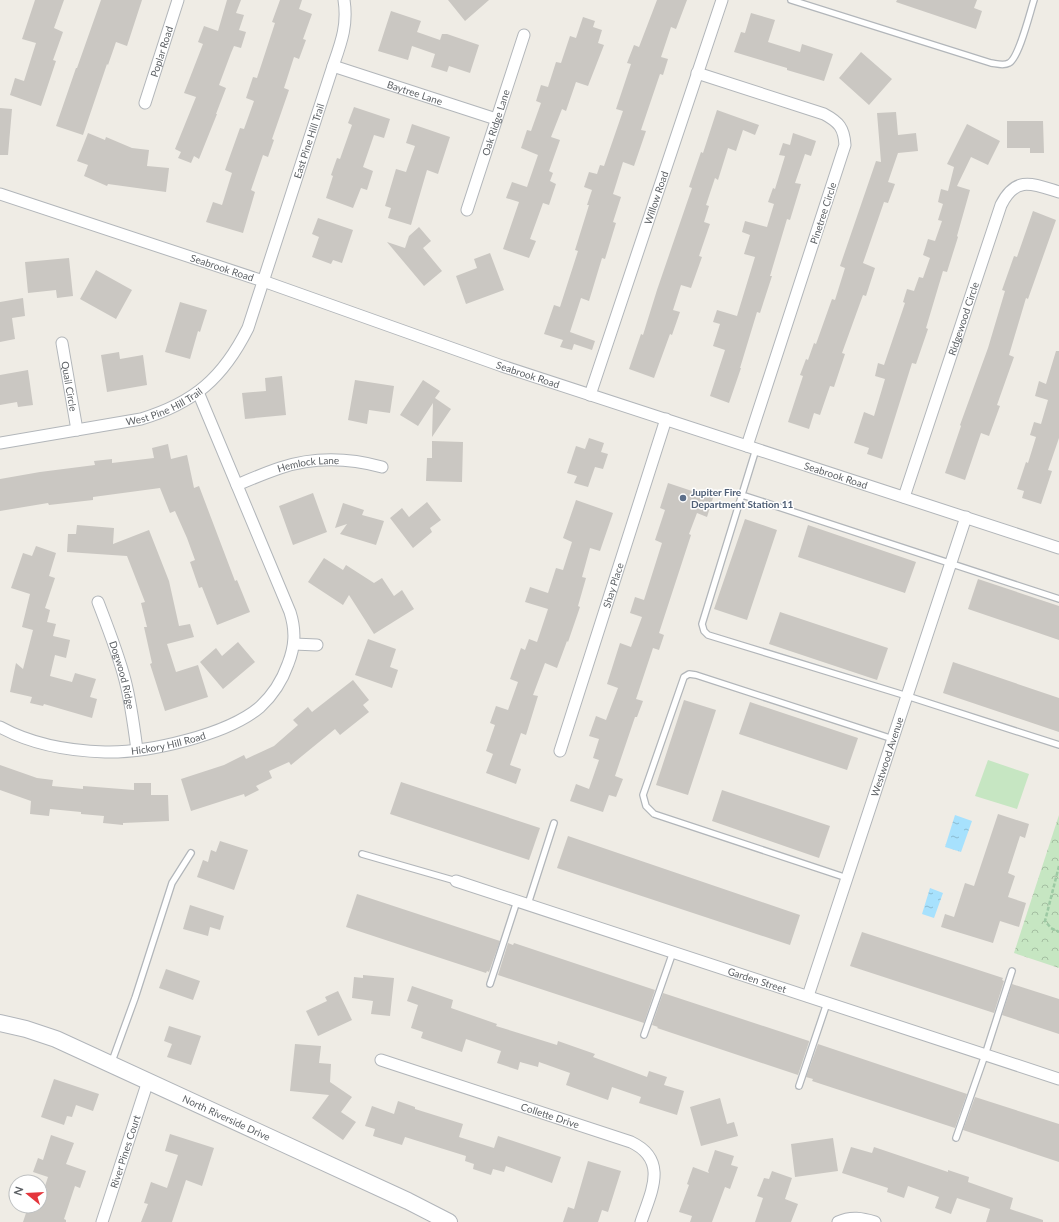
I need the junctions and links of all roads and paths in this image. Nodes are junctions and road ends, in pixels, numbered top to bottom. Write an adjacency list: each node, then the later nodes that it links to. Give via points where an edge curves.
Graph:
1 (178, 0): 9 (street, Poplar Road)
2 (344, 0): 7 (street, East Pine Hill Trail, via 346,21)
3 (722, 0): 8 (street, Willow Road)
4 (791, 0): 5 (lane, via 1004,65 1011,62 1017,54)
5 (1034, 0)
6 (524, 35): 10 (street, Oak Ridge Lane)
7 (333, 66): 10 (street, Baytree Lane); 14 (street, East Pine Hill Trail)
8 (697, 73): 17 (street, Willow Road); 21 (street, Pinetree Circle, via 824,114 840,126 844,135 845,145)
9 (145, 103)
10 (496, 119): 13 (street, Oak Ridge Lane)
11 (1059, 192): 25 (street, Ridgewood Circle, via 1032,183 1022,185 1009,192 1001,205)
12 (0, 194): 14 (street, Seabrook Road)
13 (467, 210)
14 (263, 281): 16 (street, West Pine Hill Trail, via 248,328 238,348 225,366); 17 (street, Seabrook Road)
15 (62, 343): 19 (street, Quail Circle)
16 (198, 392): 19 (street, West Pine Hill Trail, via 162,413); 23 (street, Hickory Hill Road)
17 (590, 395): 18 (street, Seabrook Road)
18 (666, 419): 21 (street, Seabrook Road); 38 (street, Shay Place)
19 (77, 430): 20 (street, West Pine Hill Trail)
20 (0, 443)
21 (752, 447): 24 (lane); 25 (street, Seabrook Road)
22 (382, 467): 23 (street, Hemlock Lane, via 348,460 325,459 280,468)
23 (237, 485): 31 (street, Hickory Hill Road, via 290,612 295,632)
24 (742, 495): 28 (lane); 33 (lane, via 702,624 704,631 708,635)
25 (904, 497): 26 (street, Seabrook Road)
26 (966, 517): 27 (street, Seabrook Road); 28 (street, Westwood Avenue)
27 (1059, 548)
28 (950, 564): 29 (lane); 33 (street, Westwood Avenue)
29 (1059, 599)
30 (98, 602): 37 (street, Dogwood Ridge, via 126,680)
31 (294, 644): 32 (street); 37 (street, Hickory Hill Road, via 279,684 258,708 210,733 178,743)
32 (317, 645)
33 (907, 696): 35 (street, Westwood Avenue); 36 (lane)
34 (0, 727): 37 (street, Hickory Hill Road, via 23,737 74,750)
35 (893, 740): 43 (street, Westwood Avenue); 43 (lane, via 689,674 684,677 643,796 646,806 654,814)
36 (1059, 745)
37 (137, 750)
38 (560, 751)
39 (554, 823): 46 (lane)
40 (191, 854): 57 (lane, via 172,883)
41 (362, 854): 44 (lane)
42 (1059, 866): 47 (path, via 1045,921)
43 (847, 878): 51 (street, Westwood Avenue)
44 (456, 881): 45 (street, Garden Street)
45 (517, 901): 46 (street, Garden Street); 50 (lane)
46 (528, 904): 48 (street, Garden Street)
47 (1059, 932)
48 (673, 952): 51 (street, Garden Street); 54 (lane)
49 (1012, 971): 55 (lane)
50 (490, 984)
51 (808, 996): 52 (street, Garden Street)
52 (827, 1003): 55 (street, Garden Street); 60 (lane)
53 (0, 1023): 57 (street, North Riverside Drive, via 56,1040)
54 (644, 1035)
55 (985, 1055): 58 (street, Garden Street); 61 (lane)
56 (381, 1060): 64 (street, Collette Drive, via 640,1146 647,1153 655,1173)
57 (111, 1064): 59 (street, North Riverside Drive)
58 (1059, 1079)
59 (148, 1081): 62 (street, River Pines Court); 63 (street, North Riverside Drive, via 402,1197)
60 (799, 1086)
61 (956, 1138)
62 (102, 1222)
63 (449, 1222)
64 (641, 1222)
65 (838, 1222): 66 (street, via 854,1217)
66 (875, 1222)

